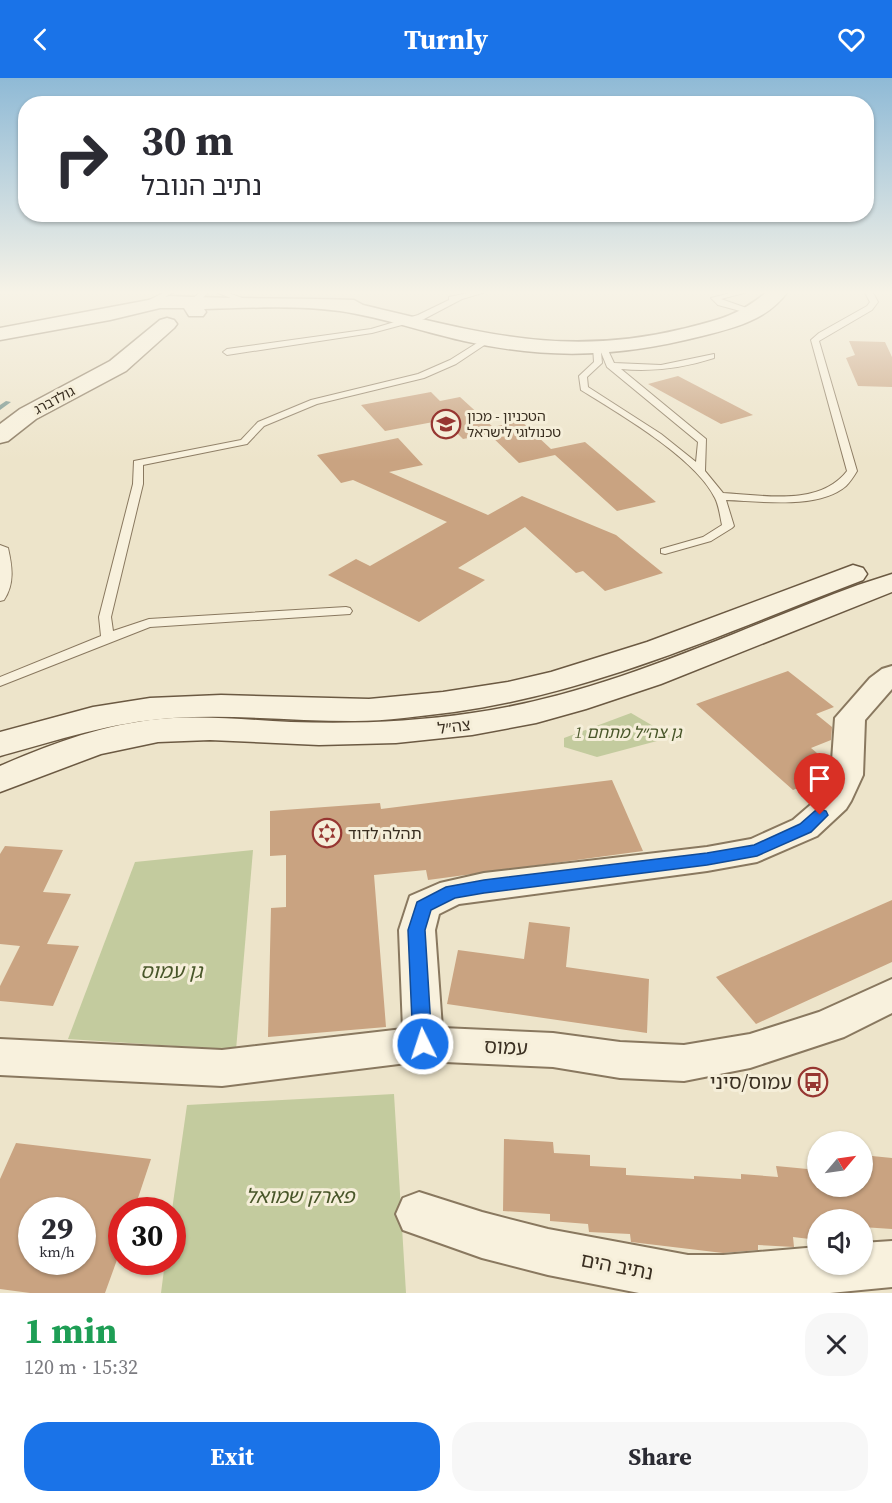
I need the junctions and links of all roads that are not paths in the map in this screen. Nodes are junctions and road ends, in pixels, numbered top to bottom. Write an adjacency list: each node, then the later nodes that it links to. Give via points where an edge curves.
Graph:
1 (124, 348): 10 (street, גולדברג, via 118,366 28,414)
2 (257, 348): 7 (lane)
3 (476, 348): 19 (lane, via 421,376 314,402 261,424 244,442 138,464 138,484 105,617)
4 (536, 348): 9 (street)
5 (638, 348): 9 (street)
6 (817, 348): 12 (lane, via 852,471 847,481 819,496)
7 (227, 352)
8 (711, 356): 9 (lane, via 684,365 646,369)
9 (601, 357): 11 (lane, via 703,441); 11 (lane, via 583,376 584,388 614,405)
10 (0, 436)
11 (701, 470): 12 (lane)
12 (720, 496): 14 (lane, via 728,526 707,539)
13 (1, 550): 17 (lane, via 6,579)
14 (665, 551)
15 (892, 563): 22 (street, צה״ל, via 609,665 524,688 458,701 379,709 149,709 86,719)
16 (892, 583): 23 (street, צה״ל, via 634,683 541,711 470,724 390,732 181,729 126,736)
17 (0, 597)
18 (346, 611): 19 (lane, via 165,621)
19 (108, 638): 21 (lane)
20 (892, 675): 25 (street, via 850,718 847,775 834,801 806,828 757,850 484,886 452,892 423,906 417,930)
21 (0, 682)
22 (4, 743)
23 (0, 780)
24 (892, 995): 25 (street, עמוס, via 830,1025 750,1052 684,1063)
25 (423, 1044): 26 (street, עמוס, via 222,1068)
26 (0, 1057)
27 (420, 1214): 28 (street, נתיב הים, via 548,1252 688,1279)
28 (892, 1264)

